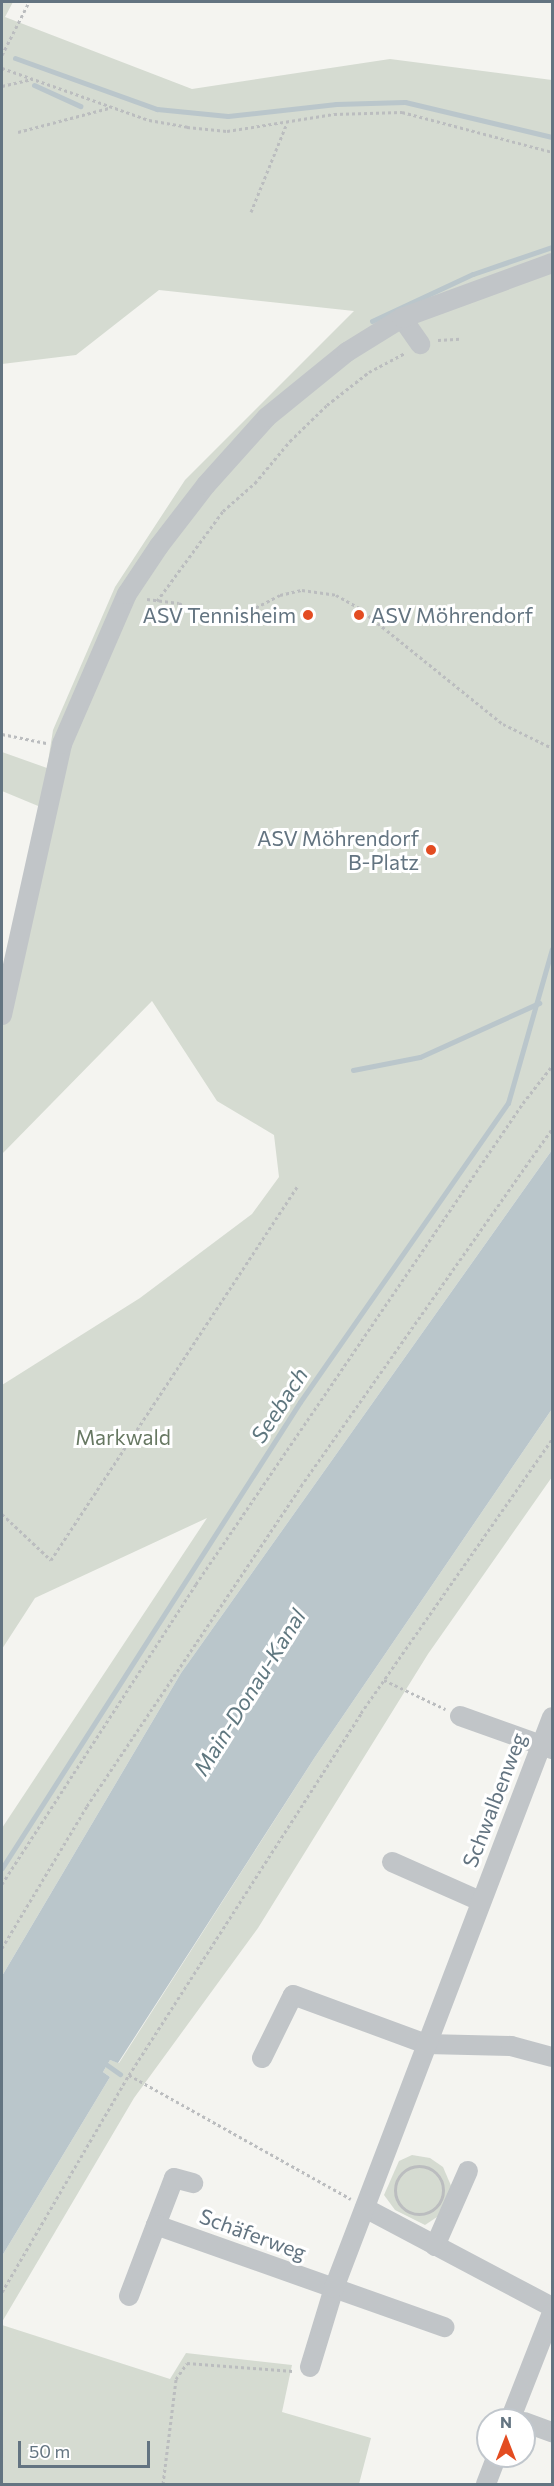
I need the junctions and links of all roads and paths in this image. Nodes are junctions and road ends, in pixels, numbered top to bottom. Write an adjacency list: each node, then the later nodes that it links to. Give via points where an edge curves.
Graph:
1 (29, 2): 2 (path)
2 (2, 55)
3 (2, 68): 4 (path)
4 (34, 79): 5 (path); 6 (path)
5 (2, 86)
6 (111, 108): 7 (path, via 149,120 227,131); 8 (path)
7 (287, 123): 9 (path, via 369,110 402,112); 10 (path)
8 (18, 132)
9 (552, 152)
10 (251, 212)
11 (552, 263): 12 (street)
12 (402, 318): 13 (street); 15 (street, via 308,382 267,417 206,485 127,594)
13 (420, 344): 16 (path, via 369,372 290,441 255,483 223,511 157,601 179,603 224,624 280,595 302,590 336,595 359,608 503,724)
14 (2, 734): 15 (path)
15 (62, 744): 17 (street)
16 (552, 748)
17 (2, 1015)
18 (552, 1066): 28 (path, via 523,1102 196,1584)
19 (552, 1128): 30 (path, via 301,1486 87,1806)
20 (298, 1185): 22 (path, via 51,1560)
21 (552, 1439): 23 (path)
22 (2, 1514)
23 (384, 1680): 24 (path); 34 (path)
24 (460, 1716): 26 (street)
25 (552, 1717): 26 (street, Schwalbenweg)
26 (546, 1748): 29 (street, Schwalbenweg)
27 (392, 1862): 29 (street, Schwalbenweg)
28 (2, 1884)
29 (480, 1901): 31 (street, Schwalbenweg)
30 (2, 1948)
31 (426, 2044): 32 (street, via 512,2046); 33 (street, via 293,1995); 38 (street, Schwalbenweg)
32 (552, 2057)
33 (262, 2058)
34 (129, 2075): 38 (path); 42 (path)
35 (468, 2171): 40 (street)
36 (193, 2183): 39 (street, Schäferweg, via 174,2178)
37 (396, 2199): 37 (path, via 398,2177 409,2167 426,2166 439,2176 441,2201 428,2212 406,2211)
38 (365, 2208): 40 (street); 41 (street)
39 (156, 2225): 41 (street, Schäferweg); 43 (street, Schäferweg)
40 (435, 2246): 44 (street)
41 (334, 2288): 46 (street, Schäferweg); 47 (street)
42 (2, 2292)
43 (129, 2296)
44 (552, 2307)
45 (552, 2313): 48 (street)
46 (444, 2327)
47 (310, 2367): 52 (path, via 284,2373 188,2363 176,2379)
48 (520, 2408)
49 (536, 2427): 50 (street)
50 (552, 2432)
51 (492, 2468): 53 (street)
52 (163, 2484)
53 (486, 2484)

